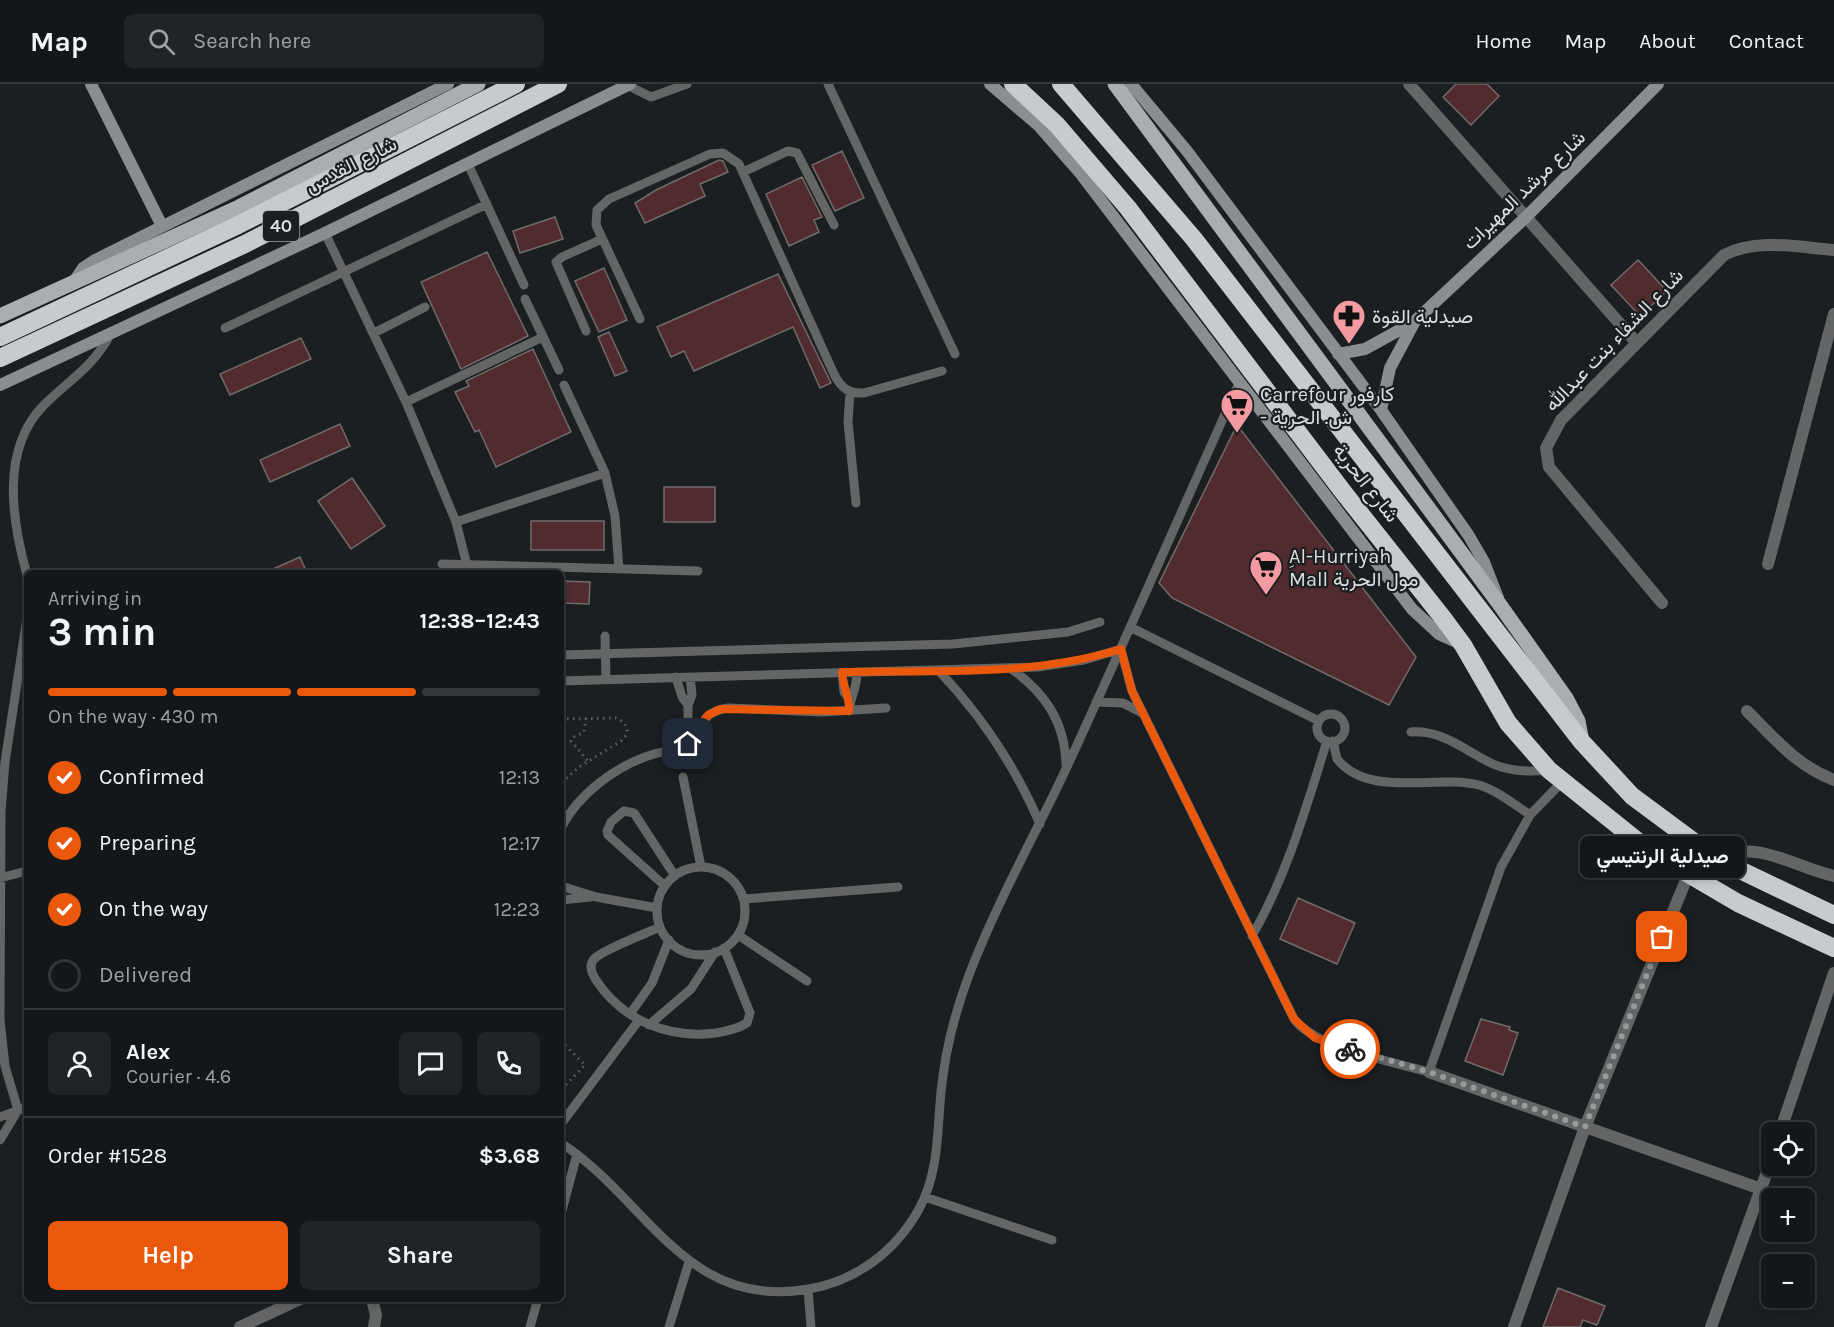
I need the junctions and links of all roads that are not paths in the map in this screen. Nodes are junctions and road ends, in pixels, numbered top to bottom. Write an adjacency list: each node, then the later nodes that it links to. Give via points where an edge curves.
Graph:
1 (448, 84): 21 (main road)
2 (478, 84): 26 (main road, via 239,207)
3 (516, 84): 38 (highway, شارع القدس / 40, via 238,225)
4 (558, 84): 43 (highway, شارع القدس / 40, via 245,244)
5 (687, 84): 15 (lane, via 651,97)
6 (828, 84): 41 (lane)
7 (990, 84): 46 (main road, via 1039,126 1081,174)
8 (1012, 84): 67 (highway, شارع الحرية, via 1058,125 1114,191)
9 (1061, 84): 89 (highway, شارع الحرية, via 1194,239)
10 (1115, 84): 62 (main road)
11 (1131, 84): 42 (main road, via 1187,151)
12 (1409, 84): 19 (street)
13 (1658, 84): 19 (main road, شارع مرشد المهيرات)
14 (93, 85): 21 (main road)
15 (628, 85): 16 (main road)
16 (468, 164): 18 (lane); 22 (main road)
17 (742, 172): 20 (lane, via 784,152 797,153); 23 (lane, via 735,159 717,153 609,200 597,210 595,218); 49 (lane, via 834,374)
18 (486, 204): 25 (lane); 27 (lane)
19 (1525, 218): 33 (main road, شارع مرشد المهيرات); 40 (street)
20 (834, 225)
21 (162, 226): 26 (main road, via 88,263)
22 (326, 233): 25 (lane); 37 (main road)
23 (602, 239): 32 (lane); 35 (lane, via 556,262)
24 (1834, 250): 40 (street, شارع الشفاء بنت عبدالله, via 1761,245 1738,248 1717,261)
25 (345, 272): 34 (lane); 36 (lane)
26 (73, 284): 31 (main road)
27 (524, 285)
28 (525, 299): 39 (lane)
29 (425, 307): 36 (lane)
30 (1834, 314): 56 (street)
31 (0, 316)
32 (640, 319)
33 (1414, 322): 42 (main road, شارع مرشد المهيرات, via 1365,349); 51 (main road, شارع مرشد المهيرات, via 1390,368)
34 (225, 328)
35 (586, 331)
36 (374, 333): 50 (lane)
37 (110, 335): 47 (main road); 59 (lane, via 90,365 36,413 20,444 14,475 14,508)
38 (0, 337)
39 (543, 337): 44 (lane); 50 (lane)
40 (1636, 342): 61 (street, شارع الشفاء بنت عبدالله, via 1561,420 1546,448 1546,458 1562,485)
41 (955, 354)
42 (1338, 354): 51 (main road)
43 (0, 358)
44 (559, 370)
45 (942, 371): 49 (lane, via 864,393)
46 (1239, 383): 64 (lane); 67 (main road, via 1412,609 1439,634)
47 (0, 385)
48 (564, 386): 52 (lane)
49 (850, 392): 53 (lane, via 848,422)
50 (406, 402): 54 (lane)
51 (1382, 410): 62 (main road, via 1484,562)
52 (605, 473): 54 (lane); 58 (lane, via 615,516)
53 (856, 503)
54 (456, 522): 57 (lane)
55 (442, 564): 57 (lane)
56 (1768, 564)
57 (469, 569): 58 (lane)
58 (619, 569): 60 (lane)
59 (26, 570)
60 (698, 571)
61 (1662, 603)
62 (1500, 605): 89 (main road, via 1575,713)
63 (1101, 622): 69 (lane, via 1068,632 953,644)
64 (1130, 627): 68 (lane); 86 (lane)
65 (605, 636): 69 (lane)
66 (24, 639): 104 (lane, via 3,783)
67 (1462, 645): 92 (highway, شارع الحرية, via 1508,723)
68 (1121, 649): 71 (lane, via 1065,663); 80 (lane); 85 (lane, via 1132,691)
69 (605, 654): 70 (lane); 77 (lane)
70 (564, 655)
71 (1010, 668): 72 (lane); 91 (lane, via 1048,702 1062,733)
72 (938, 670): 74 (lane); 97 (lane, via 1002,748)
73 (842, 672): 74 (lane); 75 (lane); 79 (lane, via 844,692)
74 (857, 672): 79 (lane, via 856,692)
75 (690, 676): 76 (lane); 81 (lane, via 692,695)
76 (676, 677): 77 (lane); 81 (lane)
77 (606, 679): 78 (lane)
78 (564, 681)
79 (850, 700): 83 (lane)
80 (1096, 702): 85 (lane, via 1123,703); 91 (lane)
81 (688, 705): 90 (lane)
82 (886, 708): 83 (lane)
83 (849, 711): 90 (lane, via 721,709 708,715)
84 (1747, 711): 94 (street, via 1793,757)
85 (1146, 717): 115 (lane)
86 (1319, 721): 88 (lane, via 1318,733); 88 (lane, via 1328,714 1344,722 1343,734)
87 (1411, 732): 92 (lane, via 1444,736 1504,768)
88 (1330, 741): 95 (lane, via 1337,759 1356,773 1389,782 1477,785 1498,793); 115 (lane, via 1280,884)
89 (1582, 742): 98 (highway, شارع الحرية, via 1632,796)
90 (688, 744): 96 (lane, via 638,760 609,776 584,797)
91 (1066, 767): 97 (lane)
92 (1556, 776): 95 (lane); 101 (highway, شارع الحرية, via 1651,852)
93 (684, 777): 99 (lane)
94 (1834, 780)
95 (1530, 815): 126 (lane, via 1501,867)
96 (564, 824)
97 (1040, 824): 136 (lane, via 979,950 959,1003 944,1071 936,1160)
98 (1717, 859): 103 (street, via 1732,852 1753,850); 112 (highway, شارع الحرية)
99 (701, 867): 102 (lane); 109 (lane, via 728,876)
100 (24, 872): 104 (lane)
101 (1688, 875): 117 (highway, شارع الحرية); 131 (street)
102 (675, 876): 105 (lane); 105 (lane, via 634,813 624,811 610,822 608,835)
103 (1834, 876)
104 (0, 878): 121 (lane)
105 (665, 886): 111 (lane)
106 (564, 887): 108 (lane)
107 (898, 887): 109 (lane)
108 (596, 897): 110 (lane); 111 (lane)
109 (744, 899): 114 (lane, via 744,918)
110 (564, 900)
111 (657, 908): 113 (lane)
112 (1834, 915)
113 (660, 927): 116 (lane); 122 (lane, via 599,955 591,964 593,976 602,988)
114 (738, 935): 118 (lane); 120 (lane)
115 (1252, 936): 126 (lane, via 1294,1019 1304,1030 1322,1041)
116 (669, 940): 118 (lane, via 690,953); 122 (lane, via 652,983)
117 (1834, 948)
118 (719, 950): 125 (lane, via 691,989); 125 (lane, via 750,1013 747,1023 722,1032 692,1034)
119 (1834, 973): 130 (street)
120 (807, 981)
121 (0, 986): 123 (lane)
122 (630, 1014): 124 (lane)
123 (0, 1020): 127 (lane, via 5,1066)
124 (639, 1020): 125 (lane); 129 (lane)
125 (649, 1025)
126 (1429, 1072): 131 (street)
127 (22, 1108): 128 (lane); 132 (lane)
128 (0, 1117)
129 (564, 1120)
130 (1783, 1122)
131 (1585, 1127): 135 (street); 149 (street)
132 (0, 1140)
133 (564, 1145): 134 (lane)
134 (577, 1154): 137 (lane); 139 (lane)
135 (1761, 1189): 150 (street)
136 (925, 1197): 138 (lane); 140 (lane, via 898,1240 873,1263 842,1279)
137 (564, 1203)
138 (1052, 1240)
139 (689, 1262): 140 (lane, via 737,1285 772,1291); 147 (lane)
140 (808, 1289): 148 (lane)
141 (294, 1302): 144 (street)
142 (373, 1302): 145 (street)
143 (537, 1302): 146 (lane)
144 (240, 1327)
145 (374, 1327)
146 (530, 1327)
147 (669, 1327)
148 (811, 1327)
149 (1514, 1327)
150 (1711, 1327)

